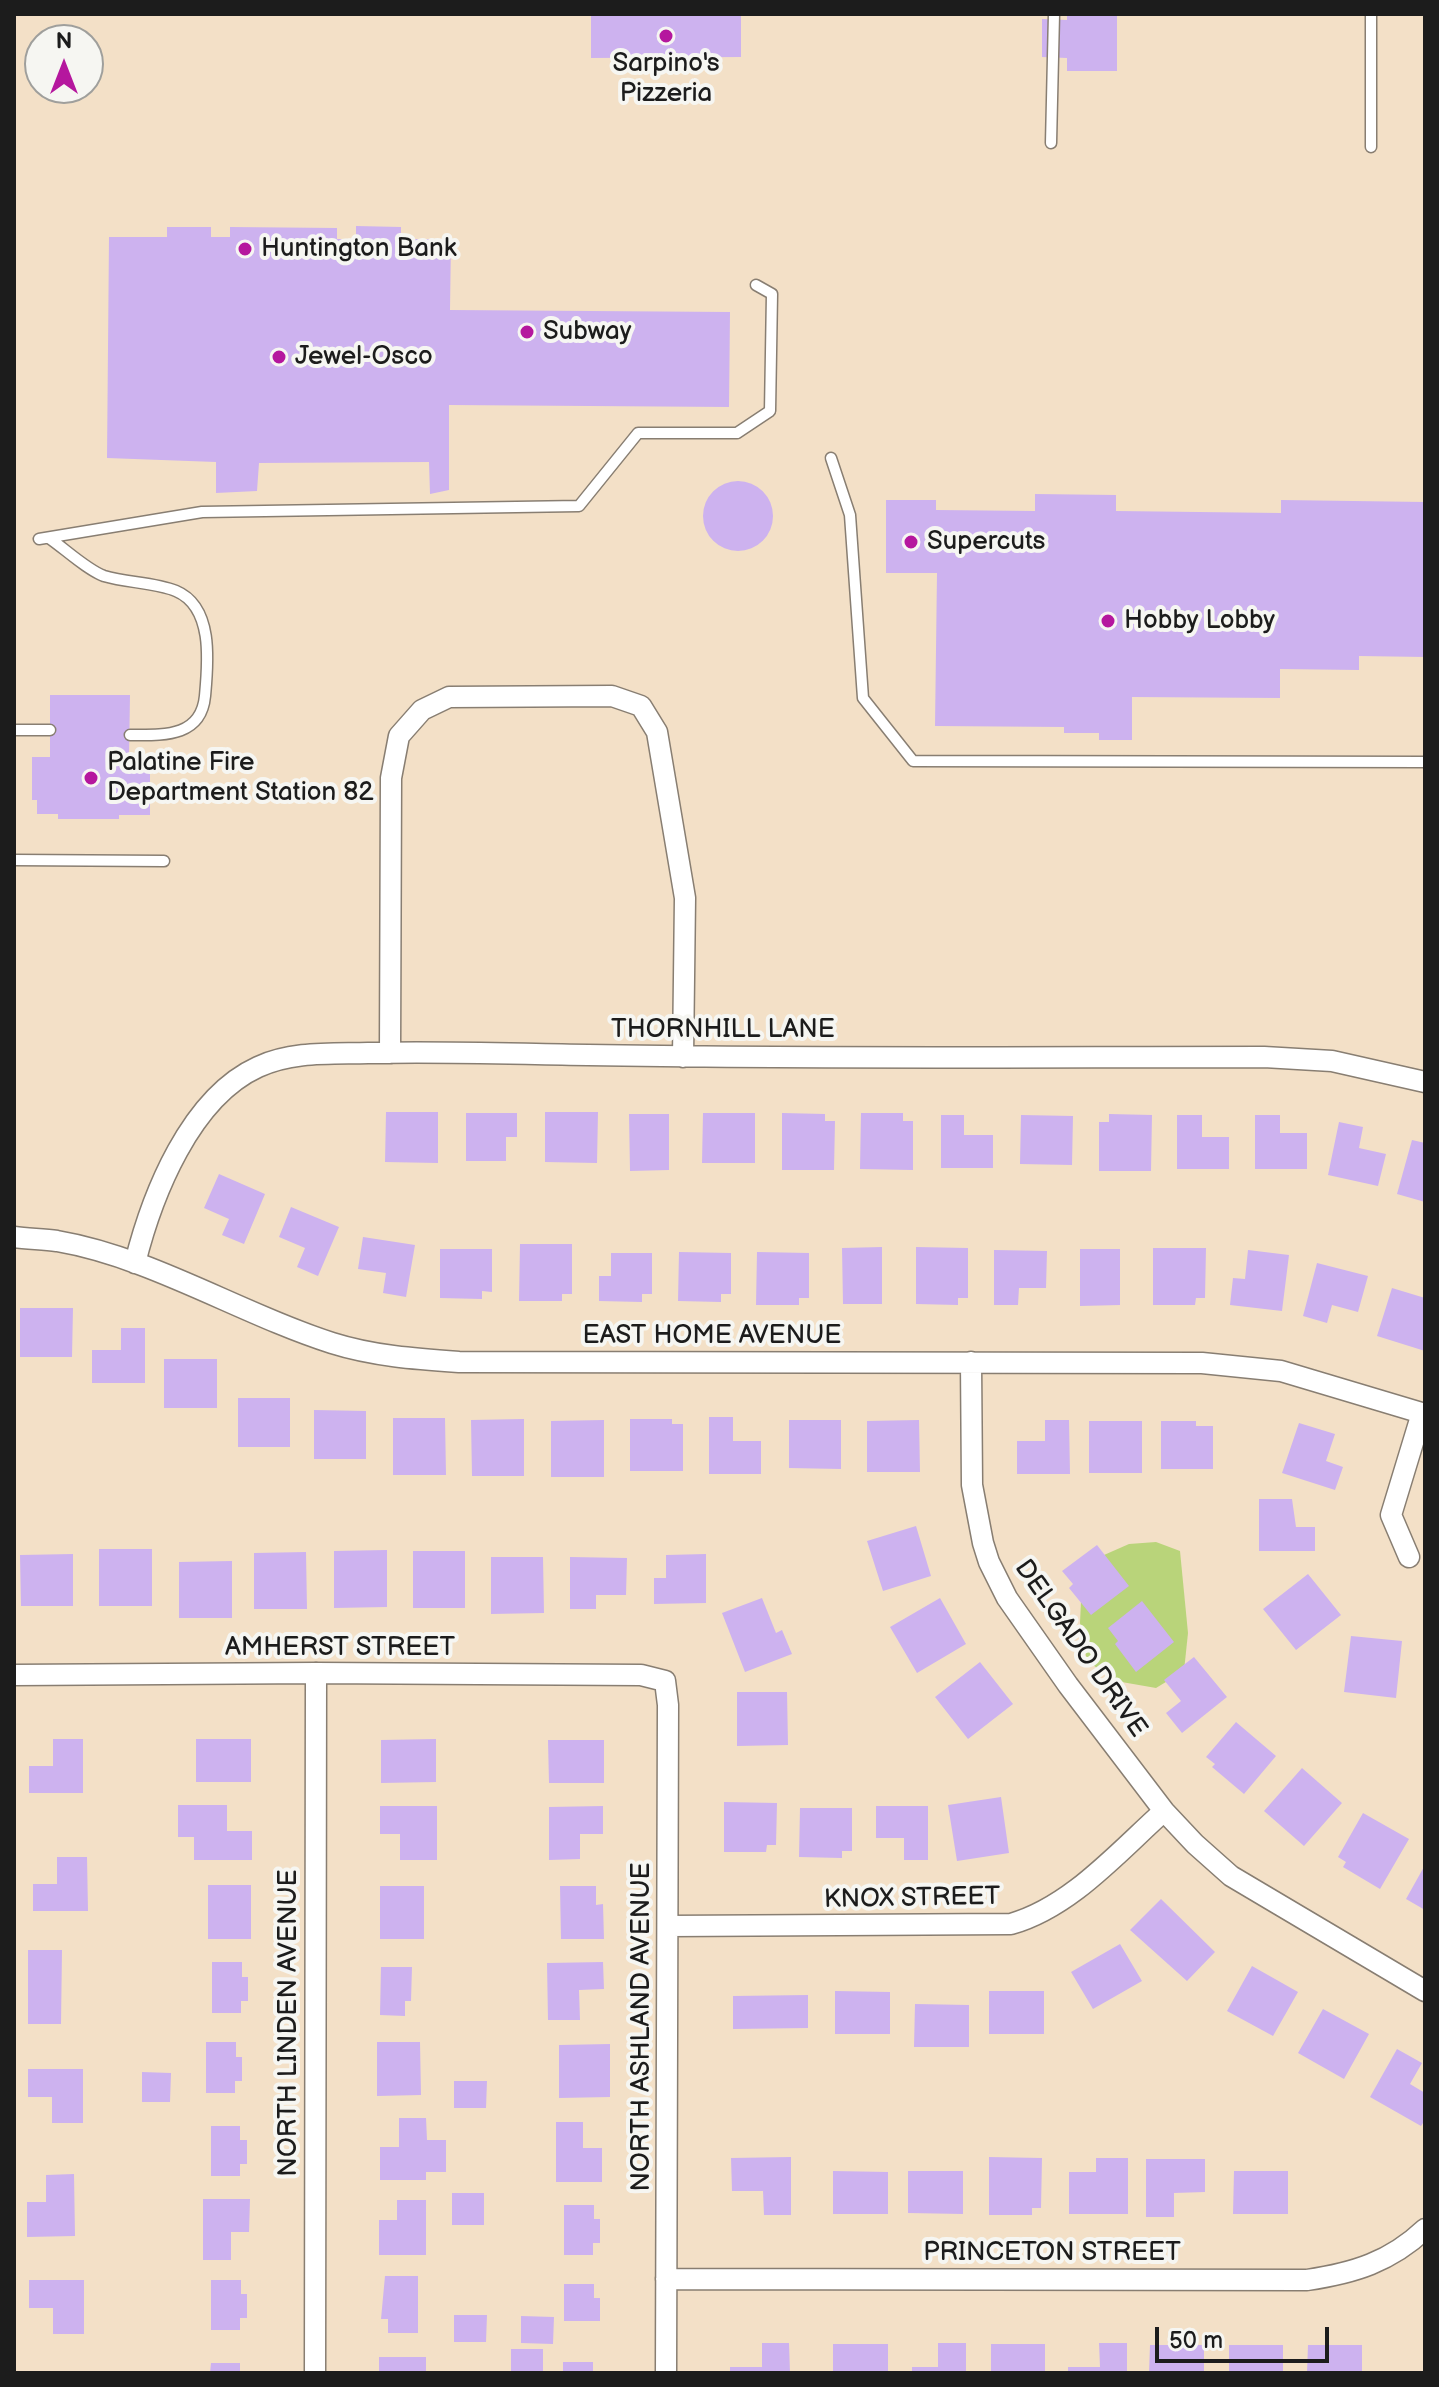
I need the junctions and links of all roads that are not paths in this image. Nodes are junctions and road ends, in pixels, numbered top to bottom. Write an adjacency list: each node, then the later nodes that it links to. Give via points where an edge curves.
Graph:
1 (1054, 14): 3 (lane)
2 (1371, 14): 4 (lane)
3 (1051, 143)
4 (1371, 147)
5 (756, 285): 9 (lane, via 772,294 770,411 737,433 638,433 579,506 202,512 44,538 101,575 177,591 204,625 205,695 200,716 173,734)
6 (831, 458): 10 (lane, via 850,515 863,698 913,761)
7 (14, 730): 8 (lane)
8 (50, 730)
9 (130, 735)
10 (1425, 762)
11 (14, 860): 12 (lane)
12 (164, 861)
13 (390, 1053): 14 (street, THORNHILL LANE); 14 (street, via 391,778 399,736 422,710 449,697 612,696 641,706 657,732 685,898); 17 (street, THORNHILL LANE, via 290,1056 233,1082 187,1134 145,1223)
14 (683, 1057): 15 (street, THORNHILL LANE, via 1301,1058)
15 (1425, 1082)
16 (14, 1237): 17 (street, EAST HOME AVENUE, via 57,1241)
17 (135, 1263): 18 (street, EAST HOME AVENUE, via 332,1343 411,1359)
18 (971, 1362): 19 (street, EAST HOME AVENUE, via 1202,1363 1281,1371); 24 (street, DELGADO DRIVE, via 972,1485 989,1562 1007,1598 1068,1685)
19 (1423, 1413): 20 (street, via 1391,1515)
20 (1409, 1557)
21 (316, 1673): 22 (street, AMHERST STREET); 23 (street, AMHERST STREET, via 641,1675); 29 (street, NORTH LINDEN AVENUE)
22 (14, 1675)
23 (665, 1681): 25 (street, NORTH ASHLAND AVENUE)
24 (1164, 1811): 25 (street, KNOX STREET, via 1077,1888 1032,1918 1011,1924); 26 (street, DELGADO DRIVE, via 1231,1876)
25 (669, 1926): 28 (street, NORTH ASHLAND AVENUE)
26 (1425, 1991)
27 (1425, 2229): 28 (street, PRINCETON STREET, via 1382,2260 1307,2280)
28 (666, 2279): 30 (street, NORTH ASHLAND AVENUE)
29 (315, 2373)
30 (666, 2373)

